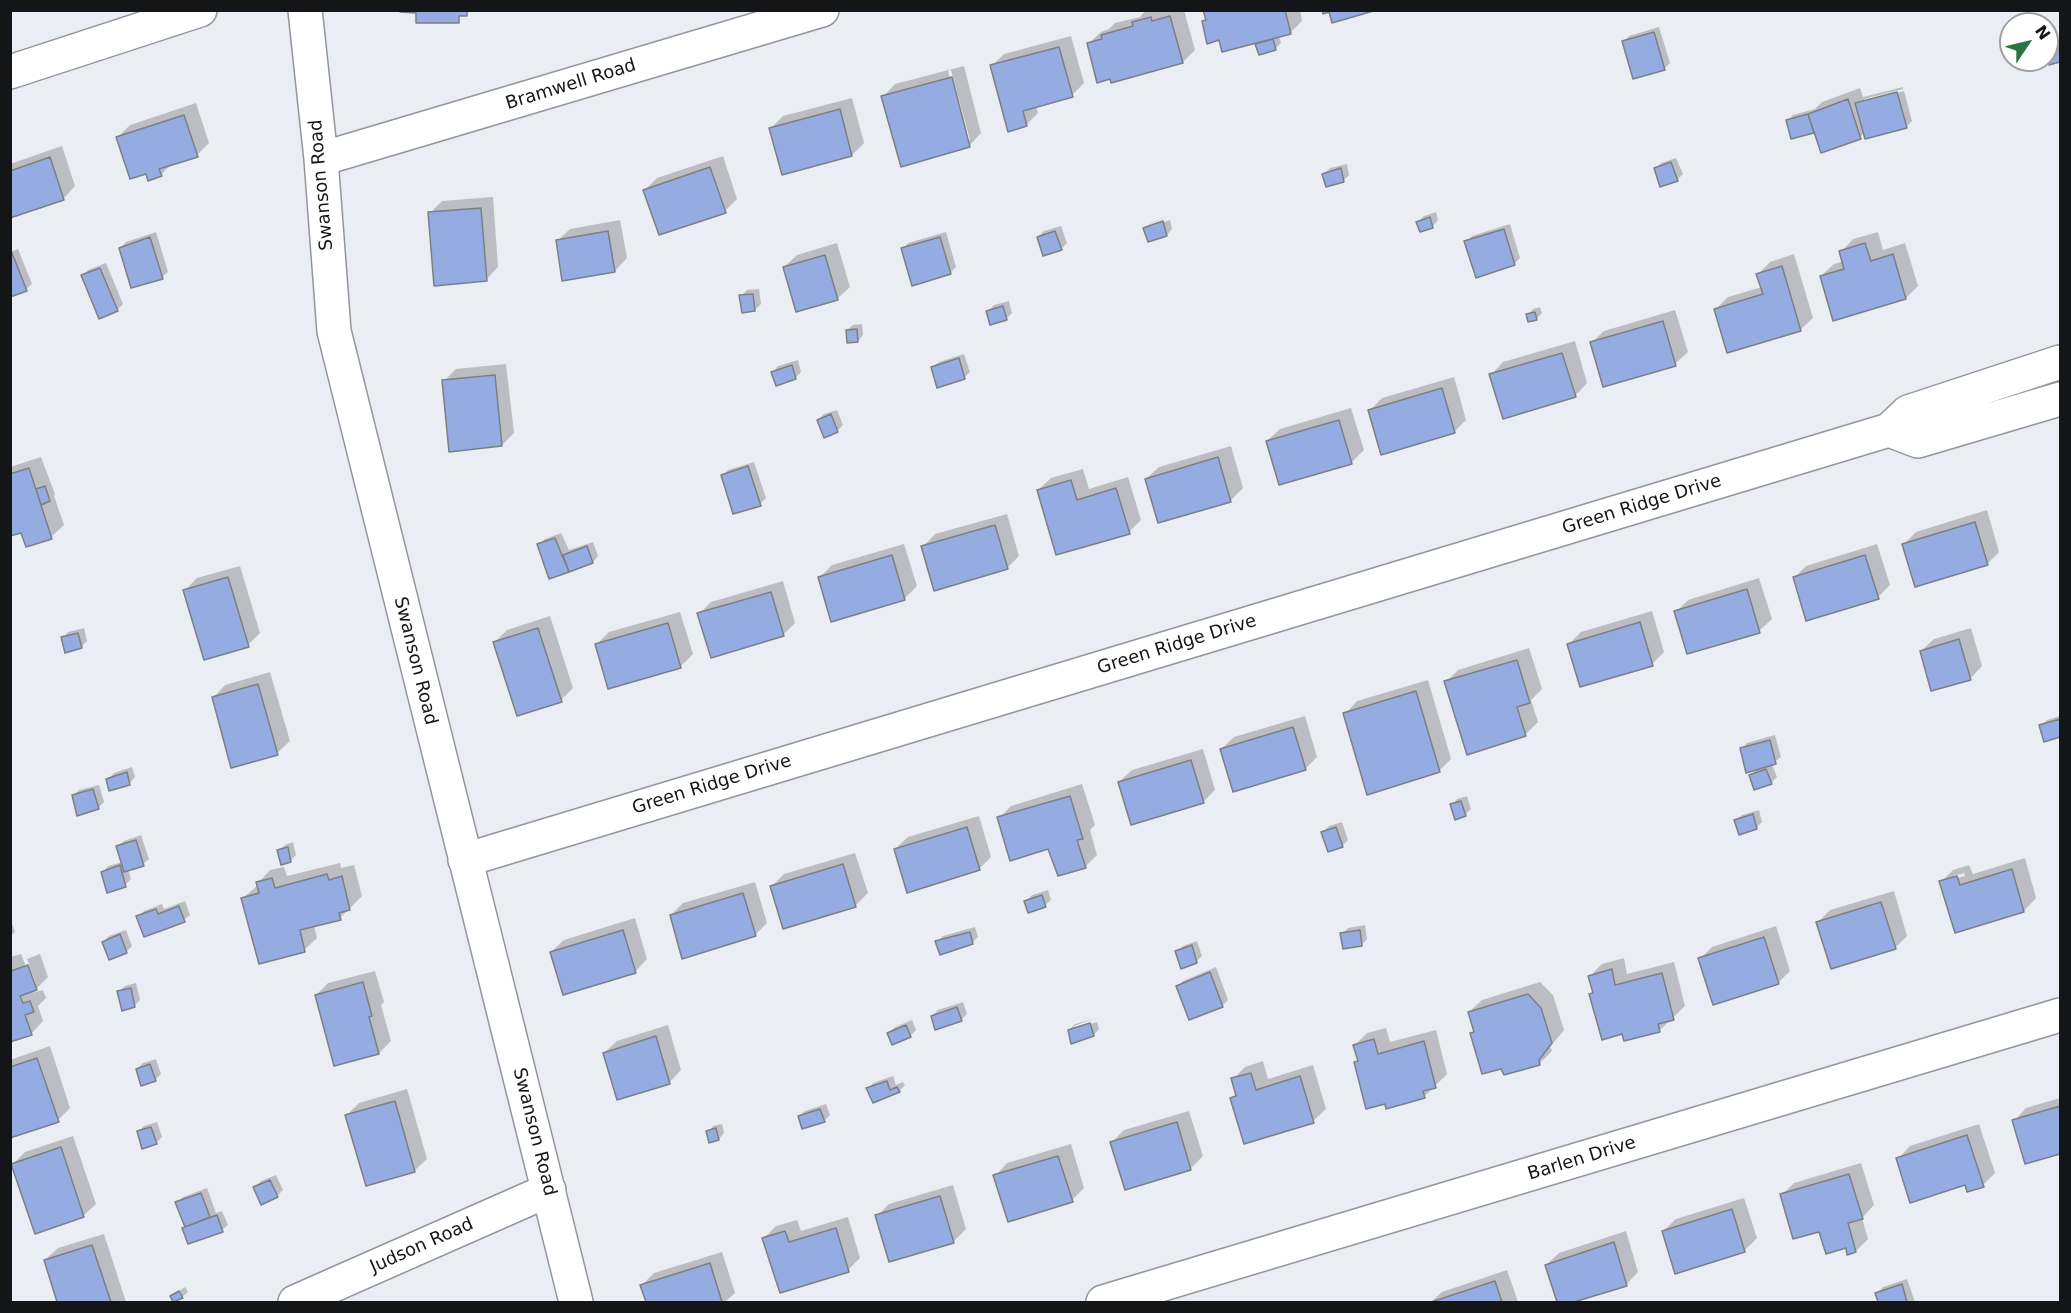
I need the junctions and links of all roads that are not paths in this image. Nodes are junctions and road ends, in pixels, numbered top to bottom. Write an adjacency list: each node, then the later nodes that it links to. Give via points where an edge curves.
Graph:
1 (200, 10): 4 (street)
2 (305, 10): 5 (street, Swanson Road)
3 (822, 10): 5 (street, Bramwell Road)
4 (10, 72)
5 (321, 159): 9 (street, Swanson Road, via 334,331)
6 (2061, 362): 8 (street, Green Ridge Drive, via 1908,412)
7 (2061, 399): 8 (street, via 1918,441)
8 (1889, 430): 9 (street, Green Ridge Drive)
9 (465, 860): 11 (street, Swanson Road)
10 (2061, 1015): 14 (street, Barlen Drive)
11 (549, 1190): 12 (street, Judson Road); 13 (street, Swanson Road)
12 (295, 1302)
13 (576, 1302)
14 (1104, 1302)

